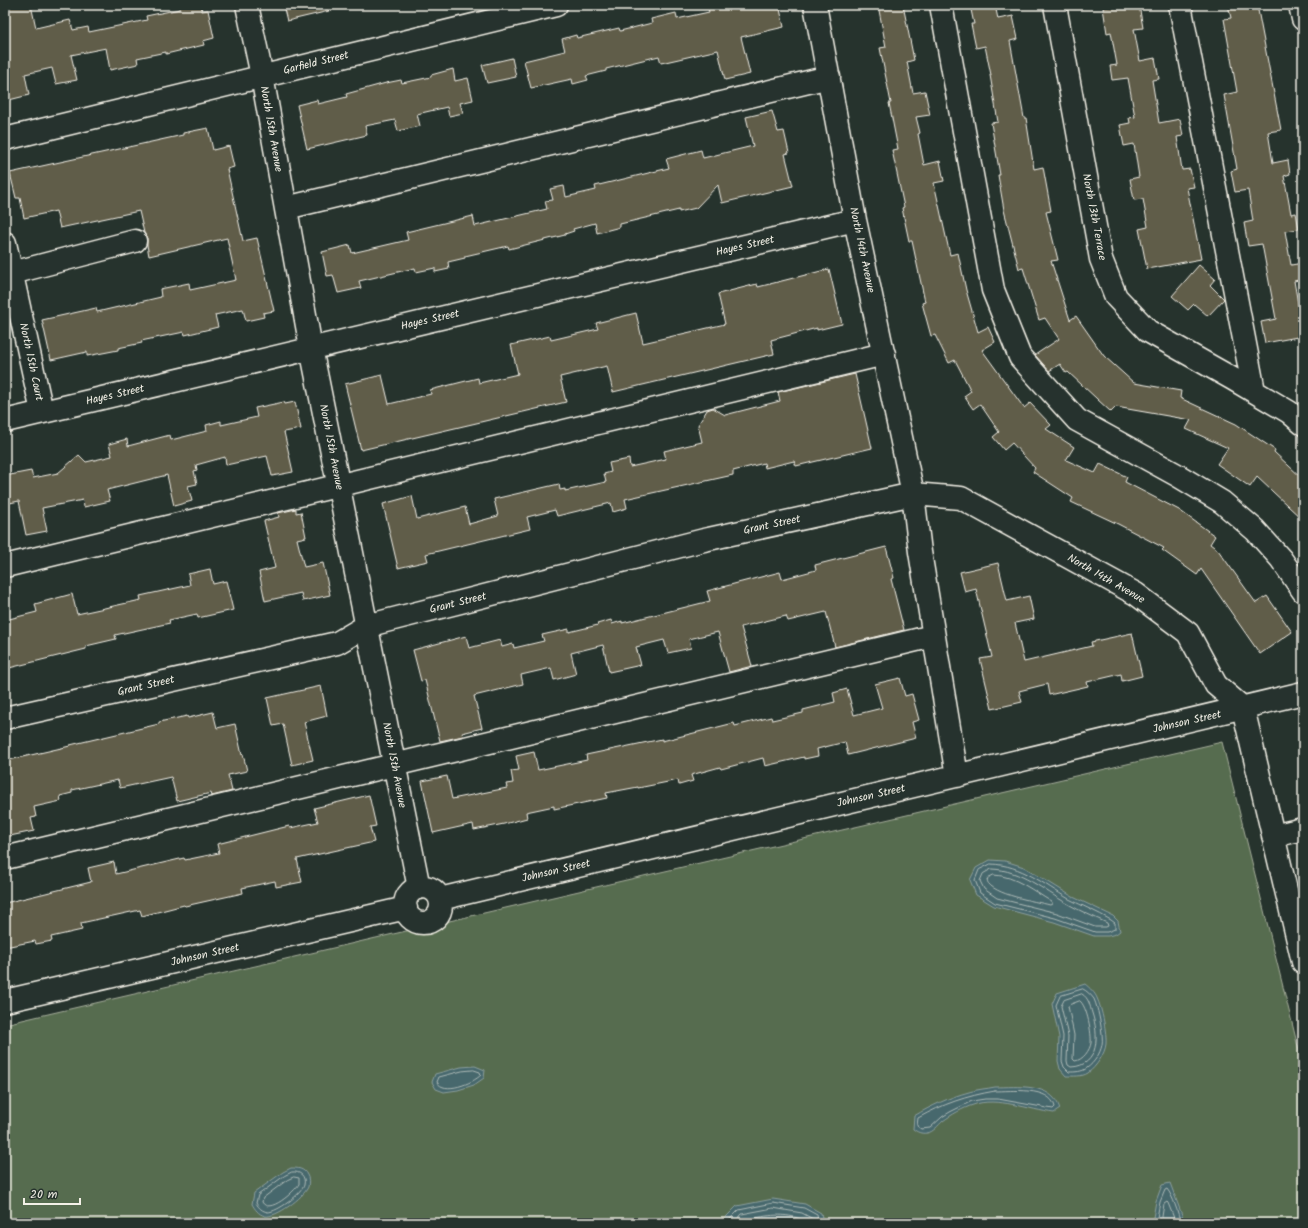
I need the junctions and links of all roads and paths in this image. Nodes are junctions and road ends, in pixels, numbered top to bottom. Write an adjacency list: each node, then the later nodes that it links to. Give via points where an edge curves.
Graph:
1 (248, 5): 9 (street, North 15th Avenue)
2 (556, 5): 9 (street, Garfield Street)
3 (815, 5): 10 (street, North 14th Avenue)
4 (941, 5): 26 (street, via 993,290 1020,357 1077,420 1222,502 1255,530 1281,559)
5 (1055, 5): 19 (street, North 13th Terrace, via 1102,259 1116,297 1148,331)
6 (1180, 5): 19 (street)
7 (1300, 5): 8 (street)
8 (1303, 18)
9 (262, 76): 11 (street, Garfield Street); 12 (street, North 15th Avenue)
10 (829, 77): 12 (street); 13 (street, North 14th Avenue)
11 (5, 139)
12 (286, 208): 17 (street, North 15th Avenue)
13 (855, 220): 17 (street, Hayes Street); 18 (street, North 14th Avenue)
14 (134, 241): 16 (street)
15 (5, 243): 16 (street, North 15th Court)
16 (12, 273): 20 (street, North 15th Court)
17 (311, 348): 20 (street, Hayes Street); 23 (street, North 15th Avenue)
18 (884, 354): 23 (street); 24 (street, North 14th Avenue)
19 (1254, 391): 22 (street, North 13th Terrace)
20 (42, 412): 21 (street, Hayes Street)
21 (5, 421)
22 (1303, 424)
23 (338, 486): 25 (street); 27 (street, North 15th Avenue)
24 (913, 494): 27 (street, Grant Street, via 704,540); 28 (street, North 14th Avenue); 30 (street, North 14th Avenue, via 961,498 1136,594 1188,633 1216,685)
25 (5, 566)
26 (1303, 591)
27 (366, 626): 31 (street, Grant Street, via 337,643); 32 (street, North 15th Avenue)
28 (933, 636): 32 (street); 33 (street, North 14th Avenue)
29 (1303, 693): 30 (street, Johnson Street)
30 (1242, 708): 33 (street, Johnson Street); 35 (street)
31 (5, 718)
32 (394, 765): 36 (street); 37 (street, North 15th Avenue)
33 (957, 776): 38 (street, Johnson Street)
34 (1303, 829): 35 (street)
35 (1273, 836): 40 (street)
36 (5, 858)
37 (419, 888): 38 (street, via 433,891); 39 (street, via 407,898)
38 (440, 899): 39 (street, via 440,910 434,920 428,922 417,922 412,919)
39 (406, 908): 41 (street, Johnson Street)
40 (1303, 962)
41 (5, 1002)

